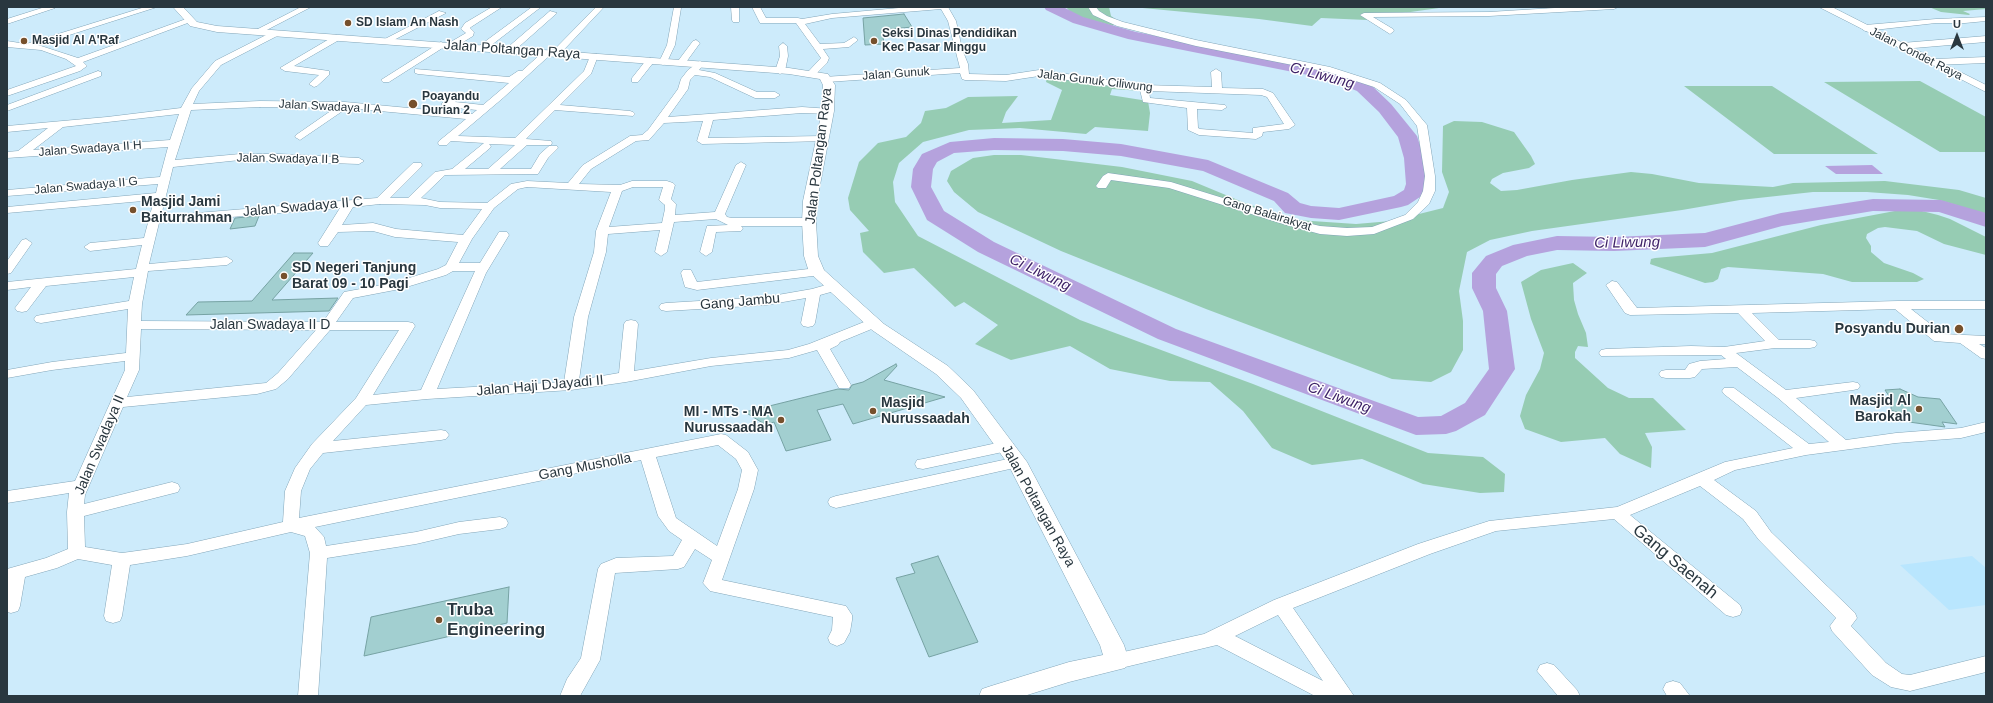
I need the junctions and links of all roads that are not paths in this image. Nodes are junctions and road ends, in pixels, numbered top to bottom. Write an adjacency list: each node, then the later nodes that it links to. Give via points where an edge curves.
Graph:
1 (49, 7): 26 (street, via 51,8)
2 (153, 7): 39 (street)
3 (178, 7): 24 (street)
4 (307, 7): 29 (street)
5 (498, 7): 38 (street, via 468,25 465,29 470,34)
6 (537, 7): 43 (street)
7 (600, 7): 46 (street)
8 (676, 7): 9 (street); 51 (street, via 671,45)
9 (688, 7)
10 (735, 7): 23 (street)
11 (756, 7): 25 (street, via 763,22)
12 (829, 7): 21 (street)
13 (938, 7): 21 (street)
14 (944, 7): 56 (street, via 952,21)
15 (1092, 7): 103 (street, Gang Balairakyat, via 1100,16 1120,24 1196,43 1330,70 1377,85 1403,102 1422,125 1430,176 1429,190 1423,204 1409,217 1374,230 1347,232 1320,230 1287,222 1171,185 1108,176)
16 (1614, 7): 28 (street, via 1489,14 1364,15)
17 (1824, 7): 27 (street, Jalan Condet Raya)
18 (1986, 12): 22 (street, via 1976,14)
19 (442, 13): 35 (street)
20 (553, 13): 44 (street)
21 (832, 16): 25 (street)
22 (1986, 19): 27 (street, via 1936,20)
23 (736, 20)
24 (189, 21): 29 (street, Jalan Poltangan Raya, via 204,27); 49 (street)
25 (798, 21): 42 (street)
26 (7, 22)
27 (1865, 28): 41 (street, Jalan Condet Raya)
28 (1390, 31)
29 (256, 32): 30 (street, Jalan Poltangan Raya)
30 (274, 34): 32 (street, Jalan Poltangan Raya); 77 (street, Jalan Swadaya II, via 218,63 194,90)
31 (539, 36): 44 (street)
32 (336, 38): 35 (street, Jalan Poltangan Raya); 66 (street, via 285,68 326,72)
33 (1986, 39): 41 (street)
34 (854, 40): 42 (street, via 846,45)
35 (385, 41): 38 (street, Jalan Poltangan Raya)
36 (696, 43): 53 (street)
37 (7, 44): 39 (street)
38 (446, 45): 43 (street, Jalan Poltangan Raya); 63 (street)
39 (26, 46): 45 (street); 49 (street, via 42,48)
40 (783, 46): 58 (street)
41 (1902, 46): 52 (street, Jalan Condet Raya)
42 (817, 47): 62 (street, via 824,60)
43 (482, 48): 44 (street, Jalan Poltangan Raya)
44 (516, 50): 46 (street, Jalan Poltangan Raya)
45 (7, 52)
46 (548, 53): 47 (street, Jalan Poltangan Raya); 57 (street, via 510,80); 78 (street)
47 (594, 56): 50 (street, Jalan Poltangan Raya); 74 (street, via 588,72)
48 (1986, 60): 52 (street)
49 (77, 61): 70 (street, via 82,65 80,68)
50 (650, 61): 51 (street, Jalan Poltangan Raya); 64 (street)
51 (663, 62): 53 (street, Jalan Poltangan Raya)
52 (1934, 62): 68 (street, Jalan Condet Raya)
53 (681, 63): 54 (street, Jalan Poltangan Raya)
54 (700, 64): 58 (street, Jalan Poltangan Raya); 59 (street)
55 (944, 70): 56 (street, Jalan Gunuk); 62 (street, Jalan Gunuk); 65 (street)
56 (965, 70): 67 (street, Jalan Gunuk Ciliwung, via 964,77 967,78 1009,78 1040,73)
57 (418, 71)
58 (780, 71): 62 (street, Jalan Poltangan Raya)
59 (691, 72): 80 (street, via 712,75 755,95 774,91); 84 (street, via 683,89)
60 (1216, 72): 69 (street)
61 (98, 74): 76 (street)
62 (819, 76): 79 (street, Jalan Poltangan Raya, via 830,84)
63 (386, 80)
64 (635, 80)
65 (945, 81)
66 (314, 84)
67 (1144, 88): 69 (street, Jalan Gunuk Ciliwung); 73 (street, via 1148,101)
68 (1986, 89)
69 (1217, 90): 73 (street, Jalan Gunuk Ciliwung, via 1267,93 1289,126 1257,130 1256,136 1199,132 1193,130)
70 (7, 93)
71 (455, 98): 78 (street, via 446,104)
72 (345, 105): 77 (street, Jalan Swadaya II A, via 260,104); 83 (street, Jalan Swadaya II A); 89 (street)
73 (1192, 106): 75 (street)
74 (554, 107): 81 (street); 91 (street)
75 (1222, 107)
76 (7, 108)
77 (186, 108): 85 (street, Jalan Swadaya II A); 92 (street, Jalan Swadaya II)
78 (486, 108): 83 (street)
79 (828, 110): 80 (street); 90 (street, Jalan Poltangan Raya)
80 (790, 111): 82 (street)
81 (630, 114)
82 (709, 117): 84 (street); 90 (street, via 702,141)
83 (475, 119): 91 (street, via 455,139); 100 (street, via 444,143 486,147)
84 (660, 120): 102 (street, via 646,137 634,138 587,167)
85 (60, 124): 87 (street, Jalan Swadaya II A); 93 (street)
86 (7, 128): 87 (street, Jalan Swadaya II A)
87 (18, 128): 88 (street)
88 (7, 137)
89 (300, 137)
90 (822, 140): 115 (street, Jalan Poltangan Raya, via 810,201)
91 (521, 142): 99 (street); 100 (street, via 550,145 534,172)
92 (174, 143): 93 (street, Jalan Swadaya II H); 96 (street, Jalan Swadaya II)
93 (21, 154): 94 (street, Jalan Swadaya II H)
94 (7, 155)
95 (359, 161): 96 (street, Jalan Swadaya II B, via 240,157)
96 (169, 164): 101 (street, Jalan Swadaya II)
97 (417, 165): 107 (street)
98 (741, 165): 112 (street)
99 (493, 169)
100 (456, 171): 108 (street, via 441,173)
101 (165, 180): 105 (street, Jalan Swadaya II G); 106 (street, Jalan Swadaya II)
102 (572, 186): 104 (street); 110 (street, via 534,183 517,185)
103 (1102, 186)
104 (618, 188): 114 (street, via 632,184 669,185 665,200 670,204); 117 (street)
105 (7, 193)
106 (161, 196): 111 (street); 113 (street, Jalan Swadaya II)
107 (380, 201): 108 (street, Jalan Swadaya II C); 109 (street, Jalan Swadaya II C)
108 (412, 201): 110 (street, Jalan Swadaya II C, via 440,205)
109 (349, 203): 113 (street, Jalan Swadaya II C); 116 (street)
110 (490, 206): 119 (street)
111 (7, 210)
112 (719, 215): 114 (street); 115 (street, via 731,222)
113 (155, 220): 120 (street, Jalan Swadaya II)
114 (668, 222): 117 (street); 124 (street)
115 (809, 224): 125 (street, via 716,228 709,232); 131 (street, Jalan Poltangan Raya, via 811,256)
116 (334, 229): 119 (street, via 373,226 395,233); 121 (street)
117 (602, 231): 163 (street, via 600,252 581,317)
118 (503, 235): 128 (street)
119 (466, 239): 127 (street)
120 (149, 241): 123 (street); 130 (street, Jalan Swadaya II)
121 (324, 242)
122 (26, 243): 129 (street)
123 (90, 247)
124 (662, 252)
125 (706, 252)
126 (227, 261): 130 (street)
127 (450, 267): 128 (street); 146 (street, via 442,272 395,286 351,294)
128 (485, 267): 166 (street, via 458,320)
129 (7, 270)
130 (142, 270): 133 (street); 138 (street, Jalan Swadaya II)
131 (817, 272): 132 (street, via 697,286 690,284); 136 (street, Jalan Poltangan Raya)
132 (687, 273)
133 (42, 282): 135 (street); 142 (street)
134 (1612, 285): 143 (street, via 1631,311)
135 (7, 286)
136 (833, 287): 137 (street, Gang Jambu); 149 (street, Jalan Poltangan Raya)
137 (814, 293): 141 (street, Gang Jambu, via 766,301); 145 (street)
138 (135, 304): 144 (street); 148 (street, Jalan Swadaya II)
139 (1898, 305): 140 (street); 143 (street); 150 (street, via 1936,337)
140 (1986, 305)
141 (666, 307)
142 (22, 308)
143 (1741, 309): 152 (street)
144 (41, 319)
145 (808, 323)
146 (328, 324): 148 (street, Jalan Swadaya II D); 168 (street, Jalan Swadaya II D, via 408,326); 169 (street, via 283,376 271,386)
147 (631, 324): 161 (street)
148 (134, 325): 157 (street, Jalan Swadaya II)
149 (876, 325): 161 (street, Jalan Haji DJayadi II, via 789,354 711,362); 162 (street, via 822,347); 173 (street, Jalan Poltangan Raya, via 952,379 967,394)
150 (1965, 340): 151 (street); 156 (street)
151 (1986, 340)
152 (1775, 344): 153 (street); 154 (street)
153 (1810, 344)
154 (1724, 351): 155 (street); 158 (street)
155 (1606, 353)
156 (1986, 355)
157 (134, 356): 159 (street); 169 (street, Jalan Swadaya II, via 132,370)
158 (1740, 363): 160 (street, via 1700,365 1694,367 1690,374); 167 (street)
159 (7, 374)
160 (1666, 374)
161 (626, 378): 163 (street, Jalan Haji DJayadi II)
162 (844, 385)
163 (571, 386): 166 (street, Jalan Haji DJayadi II)
164 (1853, 386): 167 (street)
165 (1728, 391): 175 (street)
166 (427, 394): 168 (street, Jalan Haji DJayadi II)
167 (1783, 395): 172 (street)
168 (362, 400): 174 (street)
169 (118, 403): 180 (street, Jalan Swadaya II)
170 (1986, 427): 172 (street, via 1961,433)
171 (441, 435): 174 (street)
172 (1843, 445): 175 (street)
173 (1006, 446): 177 (street, Jalan Poltangan Raya); 178 (street)
174 (318, 448): 187 (street, via 303,468 293,491)
175 (1806, 450): 179 (street, via 1731,466)
176 (647, 454): 187 (street, Gang Musholla); 188 (street, via 666,516 675,527); 191 (street, Gang Musholla, via 721,439 742,456 750,470 746,489)
177 (1017, 462): 183 (street); 200 (street, Jalan Poltangan Raya, via 1112,645)
178 (923, 464)
179 (1701, 478): 185 (street); 201 (street, via 1750,515 1765,536 1848,618 1839,626 1879,668 1898,681 1910,684)
180 (81, 486): 182 (street); 184 (street, Jalan Swadaya II)
181 (172, 488): 184 (street)
182 (7, 497)
183 (836, 502)
184 (75, 512): 189 (street, Jalan Swadaya II)
185 (1617, 513): 194 (street, via 1496,525 1424,549); 196 (street, Gang Saenah)
186 (500, 523): 190 (street)
187 (291, 526): 190 (street, via 311,532); 192 (street, via 187,550)
188 (692, 539): 191 (street); 204 (street, via 678,562 616,565 607,569 590,660)
189 (77, 552): 192 (street); 193 (street)
190 (319, 553): 203 (street)
191 (721, 557): 199 (street, Gang Musholla, via 712,581 716,586 840,610 843,620)
192 (122, 560): 197 (street)
193 (12, 575): 195 (street)
194 (1281, 605): 198 (street); 207 (street)
195 (11, 606)
196 (1733, 610)
197 (113, 616)
198 (1219, 637): 200 (street); 206 (street)
199 (837, 638)
200 (1117, 661): 205 (street, via 1069,672)
201 (1986, 664)
202 (1547, 671): 208 (street)
203 (308, 696)
204 (570, 696)
205 (991, 696)
206 (1333, 696)
207 (1344, 696)
208 (1570, 696)

